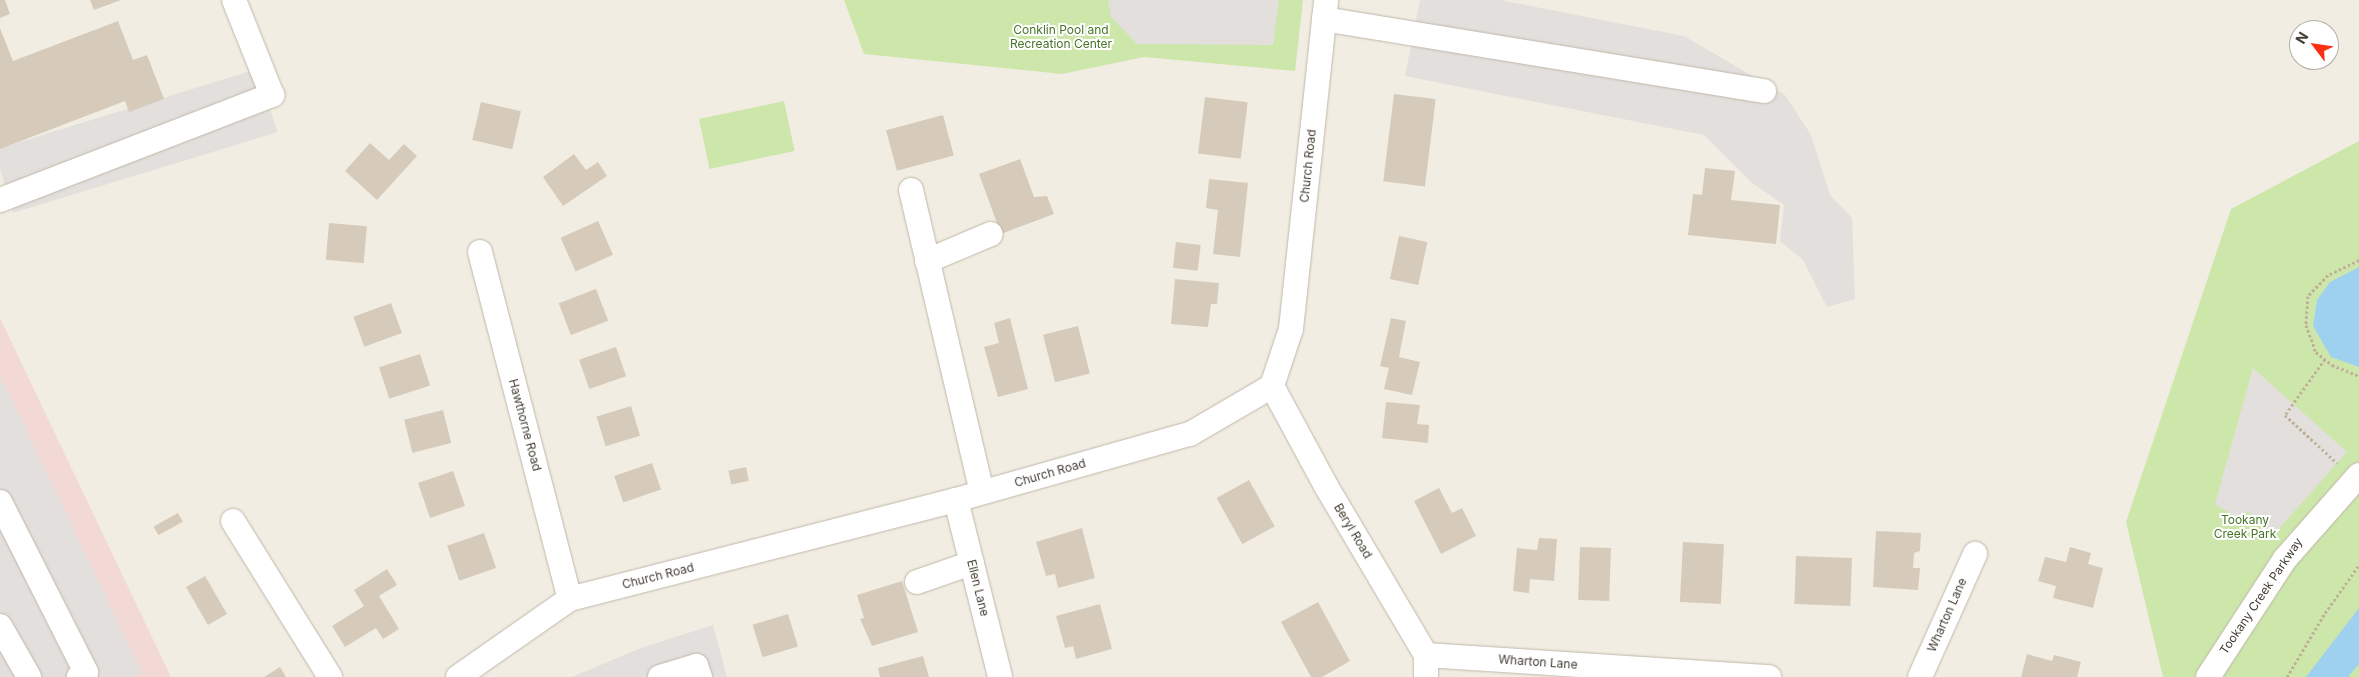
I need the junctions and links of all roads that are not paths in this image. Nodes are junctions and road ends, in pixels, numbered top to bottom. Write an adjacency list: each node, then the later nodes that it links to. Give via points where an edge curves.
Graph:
1 (234, 0): 5 (street, via 272,95)
2 (1325, 9): 3 (street); 9 (street, Church Road, via 1292,329)
3 (1764, 91)
4 (911, 190): 8 (street)
5 (0, 200)
6 (991, 234): 8 (street)
7 (480, 252): 18 (street, Hawthorne Road)
8 (927, 261): 11 (street)
9 (1272, 386): 11 (street, Church Road, via 1190,434); 20 (street, Beryl Road)
10 (2350, 471): 30 (street, Tookany Creek Parkway, via 2284,559)
11 (982, 492): 12 (street, Church Road)
12 (956, 500): 16 (street, Ellen Lane); 18 (street, Church Road)
13 (0, 502): 22 (street, via 86,672)
14 (233, 521): 23 (street)
15 (1975, 554): 29 (street, Wharton Lane)
16 (972, 563): 17 (street); 27 (street, Ellen Lane)
17 (917, 582)
18 (570, 599): 24 (street, Church Road)
19 (0, 626): 21 (street)
20 (1426, 666): 28 (street, Wharton Lane)
21 (29, 677)
22 (79, 677)
23 (330, 677)
24 (458, 677)
25 (660, 677): 26 (street, via 696,666)
26 (700, 677)
27 (1000, 677)
28 (1769, 677)
29 (1920, 677)
30 (2208, 677)

